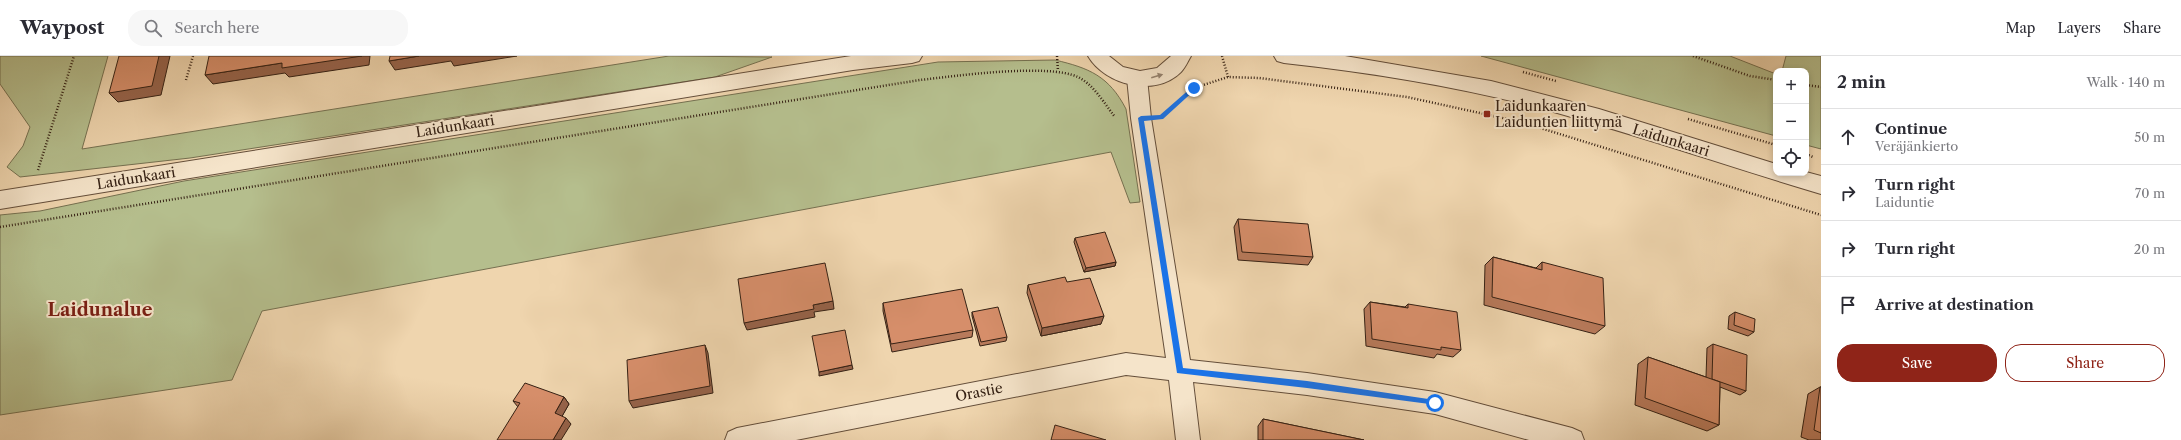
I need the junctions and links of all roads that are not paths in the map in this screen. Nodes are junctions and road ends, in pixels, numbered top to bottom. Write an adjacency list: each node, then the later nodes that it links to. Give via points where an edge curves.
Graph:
1 (912, 56): 9 (street, Laidunkaari, via 845,64)
2 (1098, 56): 5 (street, via 1111,70)
3 (1181, 56): 5 (street, one-way to 3, via 1161,75 1171,70)
4 (1284, 56): 6 (street, Laidunkaari, via 1361,64 1492,89 1583,113)
5 (1137, 78): 10 (street)
6 (1773, 171)
7 (1789, 176): 8 (street)
8 (1821, 186)
9 (0, 200)
10 (1180, 371): 11 (street, Orastie, via 1126,364); 13 (street); 14 (street, Orastie, via 1307,384 1435,403)
11 (778, 436): 12 (street, Orastie)
12 (737, 440)
13 (1188, 440)
14 (1572, 440)

